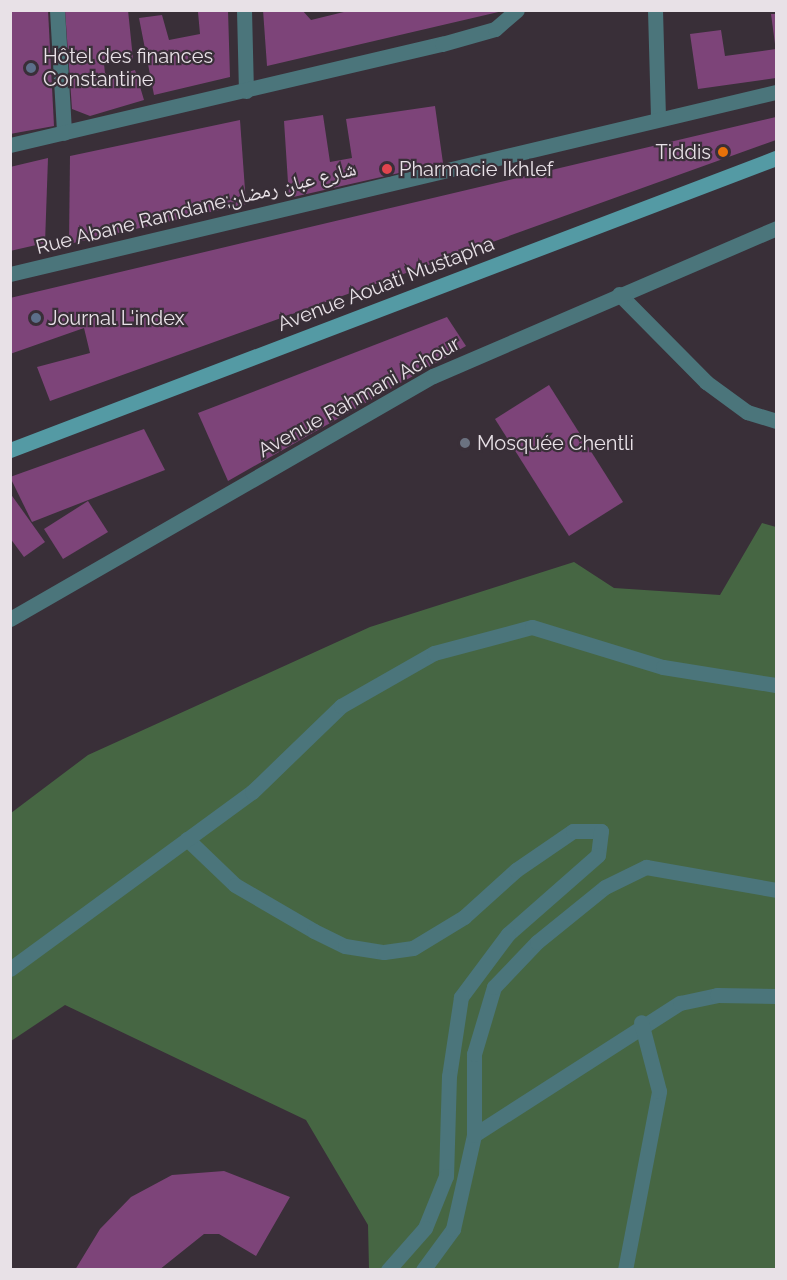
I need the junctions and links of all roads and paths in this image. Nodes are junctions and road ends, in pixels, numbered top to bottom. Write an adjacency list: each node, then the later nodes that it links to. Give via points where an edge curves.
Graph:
1 (57, 10): 8 (street)
2 (244, 10): 5 (street)
3 (517, 10): 5 (street, via 495,28 452,41)
4 (655, 10): 7 (street)
5 (246, 91): 8 (street)
6 (777, 92): 7 (street, Rue Abane Ramdane;شارع عبان رمضان)
7 (658, 118): 12 (street, Rue Abane Ramdane;شارع عبان رمضان)
8 (64, 133): 9 (street)
9 (10, 145)
10 (777, 158): 15 (main road, Avenue Aouati Mustapha)
11 (777, 228): 13 (street, Avenue Rahmani Achour)
12 (10, 274)
13 (619, 294): 14 (street, via 706,382 747,412); 16 (street, Avenue Rahmani Achour, via 433,376)
14 (777, 421)
15 (10, 450)
16 (10, 620)
17 (777, 685): 18 (street, via 663,667 532,627 489,635 434,653 341,706 252,792)
18 (187, 839): 20 (street); 24 (street, via 235,885 314,931 345,946 384,952 412,948 464,917 516,870 573,831 601,831 598,855 508,934 461,997 449,1076 446,1176 425,1228)
19 (777, 890): 23 (street, via 645,867 604,887 554,928 494,987 474,1054)
20 (10, 969)
21 (777, 996): 22 (street, via 717,995 680,1002)
22 (641, 1022): 23 (street); 26 (street, via 658,1091)
23 (474, 1135): 25 (street, via 453,1229)
24 (388, 1269)
25 (423, 1269)
26 (625, 1269)

